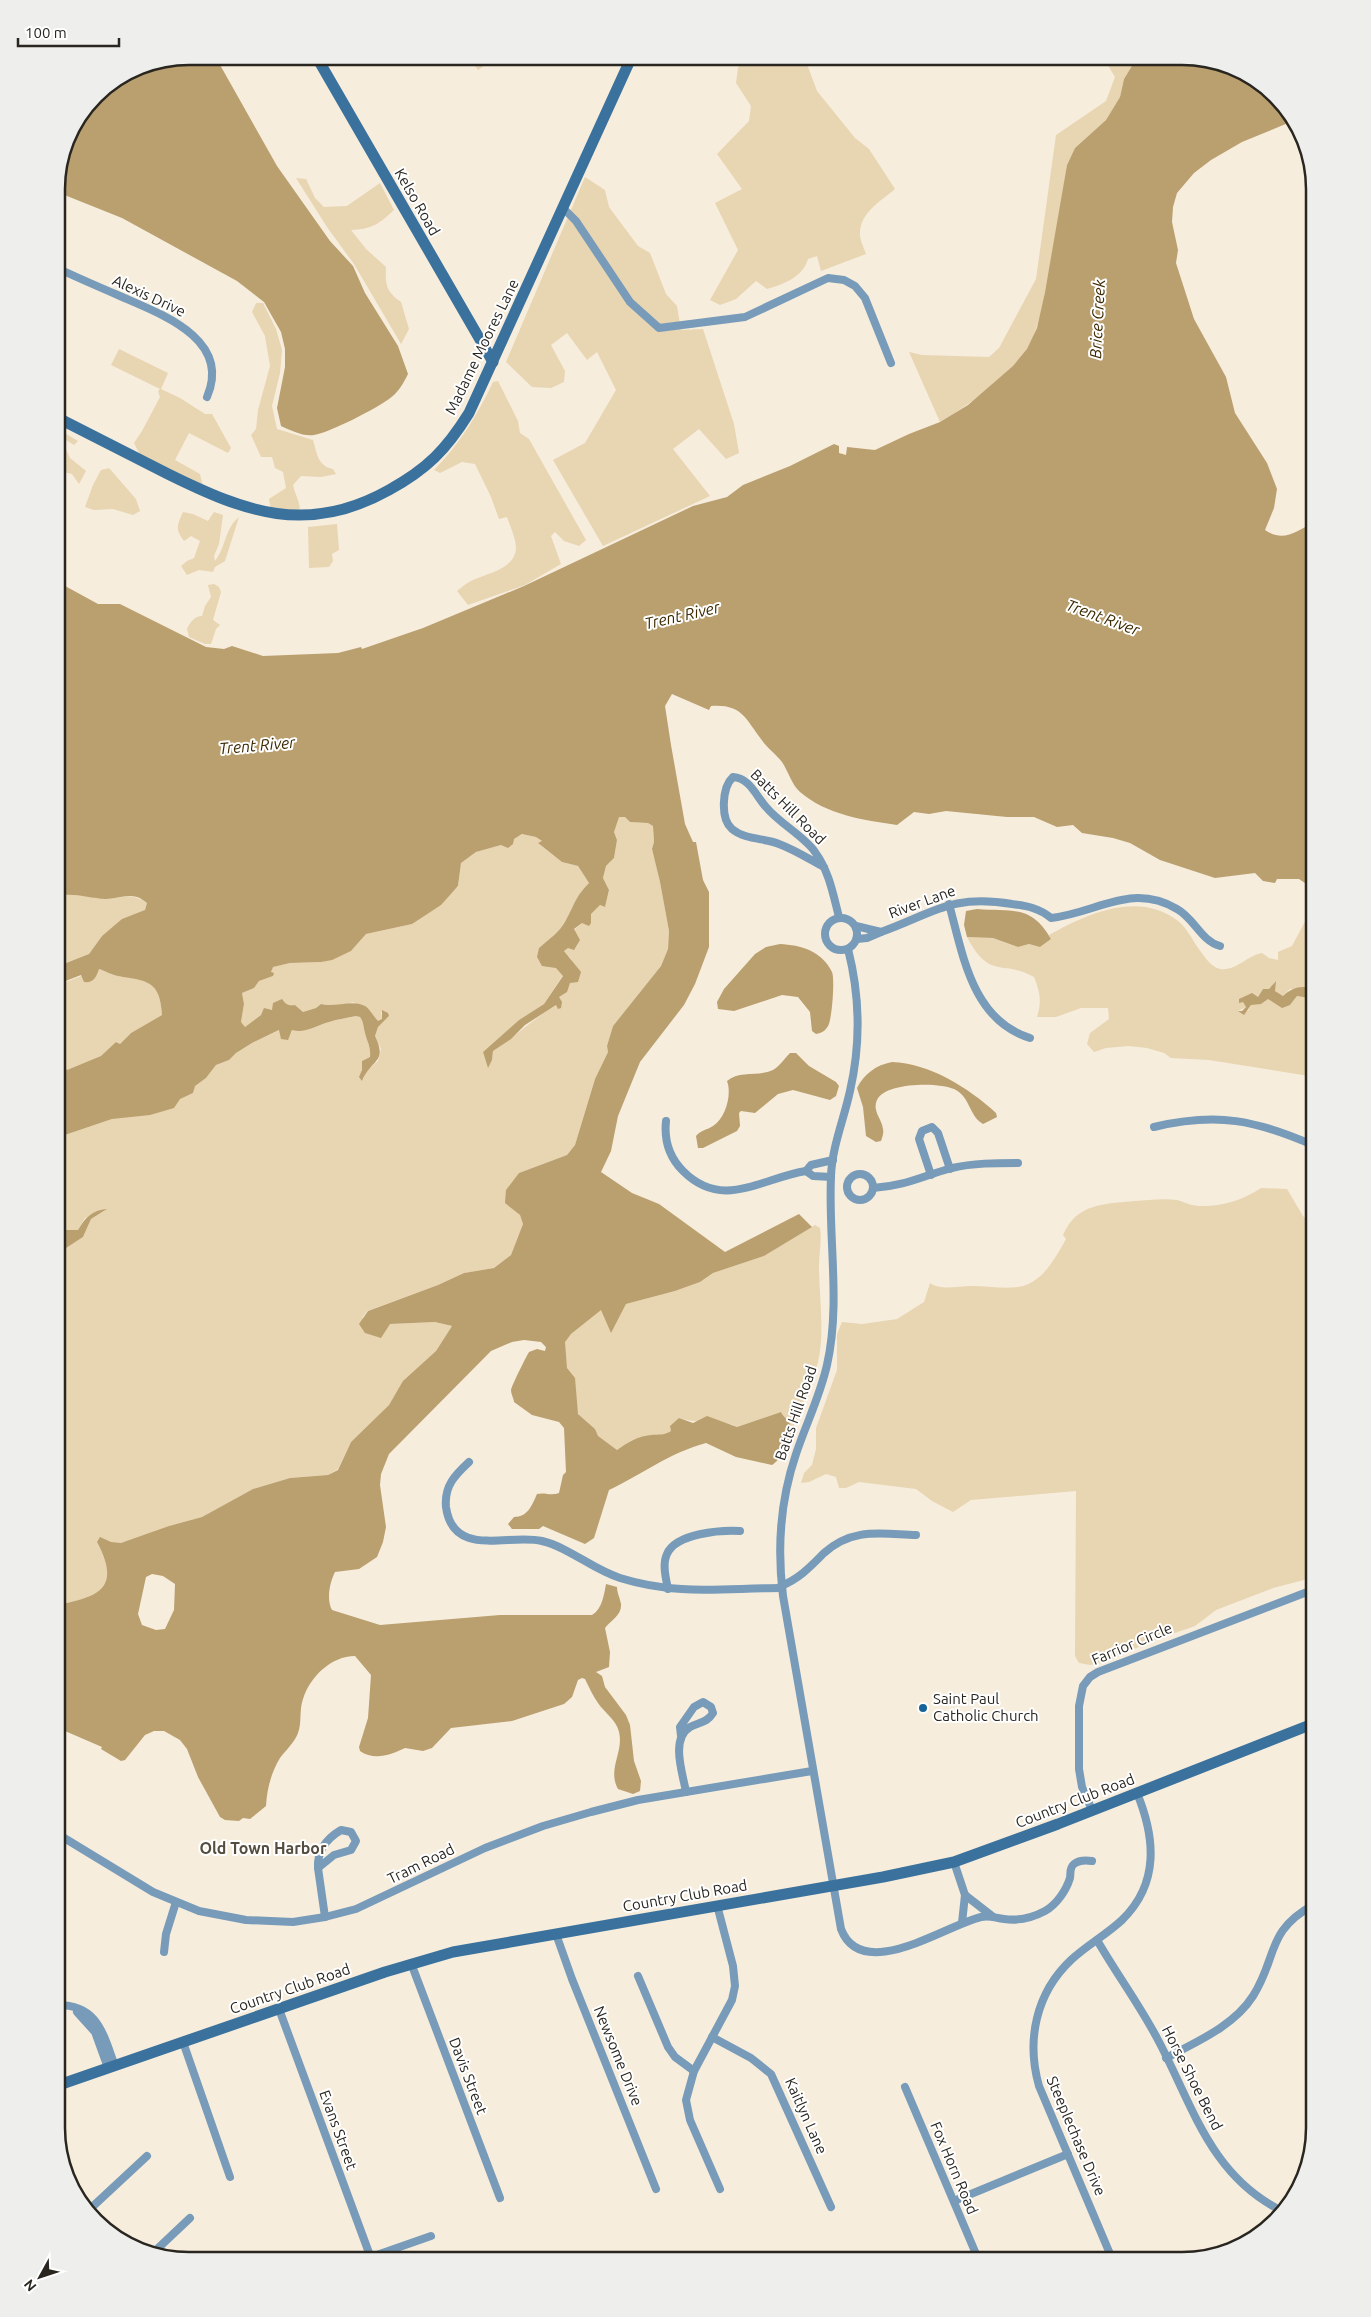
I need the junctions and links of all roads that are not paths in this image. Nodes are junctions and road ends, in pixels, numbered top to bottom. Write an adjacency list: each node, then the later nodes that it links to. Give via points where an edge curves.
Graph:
1 (321, 65): 5 (street, Kelso Road)
2 (628, 65): 3 (street, Madame Moores Lane)
3 (563, 208): 5 (street, Madame Moores Lane); 6 (street, via 576,220 630,302 659,328 745,318 828,278 844,280 855,286 865,298)
4 (65, 272): 7 (street, Alexis Drive, via 161,314 191,333 203,348 211,368 210,390)
5 (493, 362): 8 (street, Madame Moores Lane, via 458,430 446,447 417,474 366,503 311,516 275,514 222,500)
6 (891, 363)
7 (206, 397)
8 (65, 422)
9 (802, 840): 10 (street); 10 (street, Batts Hill Road, via 766,807 740,777 728,781 724,800 730,828 744,836 778,843); 11 (street, Batts Hill Road, via 814,850)
10 (795, 851): 11 (street, Batts Hill Road)
11 (824, 867): 13 (street, Batts Hill Road)
12 (949, 904): 15 (street, River Lane); 17 (street, River Lane, via 998,902 1040,909 1051,918 1074,915 1117,899 1142,898 1177,909 1208,940); 19 (street, via 964,962 985,1007 1002,1024)
13 (838, 917): 14 (street, via 849,919); 18 (street, via 829,922 825,938 837,950)
14 (856, 926): 15 (street, River Lane); 16 (street)
15 (881, 932): 16 (street, River Lane)
16 (857, 939): 18 (street)
17 (1220, 946)
18 (848, 949): 23 (street, Batts Hill Road, via 857,996 858,1034 850,1088)
19 (1030, 1038)
20 (666, 1121): 26 (street, via 664,1135 679,1167 692,1179 716,1190 737,1191 786,1174)
21 (1154, 1127): 22 (street, via 1196,1119 1226,1119 1269,1128)
22 (1306, 1142)
23 (833, 1160): 26 (street, via 812,1165); 28 (street, Batts Hill Road)
24 (1018, 1163): 25 (street, via 989,1163)
25 (950, 1169): 27 (street); 27 (street, via 938,1133 932,1127 922,1131 919,1139)
26 (806, 1171): 28 (street, via 813,1176)
27 (931, 1175): 31 (street, via 906,1184)
28 (831, 1176): 29 (street, Batts Hill Road)
29 (831, 1187): 30 (street); 35 (street, Batts Hill Road, via 831,1345 823,1382 785,1492 780,1532)
30 (847, 1188): 31 (street, via 850,1195 858,1200 866,1199); 31 (street, via 850,1180 860,1174 871,1180)
31 (873, 1188)
32 (469, 1462): 36 (street, via 454,1475 446,1500 450,1519 466,1536 486,1542 520,1538 542,1541 607,1573)
33 (740, 1531): 36 (street, via 714,1530 673,1546 665,1560)
34 (916, 1536): 35 (street, via 877,1532 844,1540 832,1546 801,1576)
35 (782, 1587): 36 (street); 40 (street, Batts Hill Road)
36 (668, 1589)
37 (1306, 1592): 43 (street, Farrior Circle, via 1098,1672 1086,1681 1080,1695 1079,1769 1082,1787)
38 (1306, 1727): 42 (street, Country Club Road)
39 (682, 1736): 39 (street, via 691,1727 709,1719 713,1714 711,1707 703,1702 694,1706 680,1727); 41 (street, via 679,1748)
40 (812, 1771): 41 (street, Tram Road); 48 (street, Batts Hill Road)
41 (686, 1792): 54 (street, Tram Road, via 632,1802 543,1826 485,1848 371,1904)
42 (1138, 1793): 43 (street, Country Club Road); 57 (street, Steeplechase Drive, via 1152,1840 1148,1875 1131,1909)
43 (1092, 1810): 46 (street, Country Club Road)
44 (65, 1839): 50 (street, Tram Road, via 125,1876)
45 (1092, 1861): 53 (street, via 1074,1864 1066,1888 1045,1911 1016,1920)
46 (954, 1862): 48 (street, Country Club Road); 49 (street)
47 (318, 1868): 47 (street, via 317,1856 332,1836 341,1830 351,1832 356,1841 352,1850 334,1855); 54 (street)
48 (832, 1885): 51 (street, Country Club Road); 55 (street, Batts Hill Road, via 844,1937 863,1952 896,1949)
49 (966, 1895): 53 (street); 55 (street)
50 (176, 1902): 54 (street, Tram Road, via 215,1915 246,1920 293,1922); 58 (street)
51 (717, 1906): 56 (street, Country Club Road); 63 (street, via 735,1972 735,1986 732,2000)
52 (1306, 1909): 65 (street, via 1280,1933 1257,1988 1241,2010 1218,2029)
53 (992, 1916): 55 (street, Batts Hill Road)
54 (325, 1918)
55 (962, 1923)
56 (556, 1934): 59 (street, Country Club Road, via 453,1952); 73 (street, Newsome Drive)
57 (1096, 1940): 65 (street, Horse Shoe Bend, via 1156,2036); 70 (street, Steeplechase Drive, via 1056,1975 1040,2006 1034,2032 1036,2074)
58 (164, 1952)
59 (411, 1963): 62 (street, Country Club Road); 75 (street, Davis Street)
60 (638, 1976): 67 (street, via 671,2053)
61 (65, 2007): 66 (street, via 82,2009 102,2028)
62 (279, 2009): 64 (street, Country Club Road); 83 (street, Evans Street)
63 (712, 2037): 67 (street); 78 (street, Kaitlyn Lane, via 751,2058 771,2074)
64 (183, 2042): 66 (street, Country Club Road); 72 (street)
65 (1166, 2058): 79 (street, Horse Shoe Bend, via 1201,2130 1227,2168 1237,2180)
66 (112, 2067): 68 (street, Country Club Road)
67 (694, 2071): 74 (street, via 687,2091 686,2108)
68 (65, 2083)
69 (905, 2087): 76 (street, Fox Horn Road)
70 (1068, 2154): 76 (street); 86 (street, Steeplechase Drive)
71 (147, 2156): 77 (street)
72 (230, 2177)
73 (656, 2188)
74 (720, 2189)
75 (500, 2198)
76 (954, 2201): 85 (street, Fox Horn Road)
77 (93, 2206)
78 (831, 2207)
79 (1277, 2208)
80 (190, 2218): 82 (street)
81 (432, 2236): 84 (street)
82 (158, 2248)
83 (368, 2252)
84 (390, 2252)
85 (975, 2252)
86 (1109, 2252)

